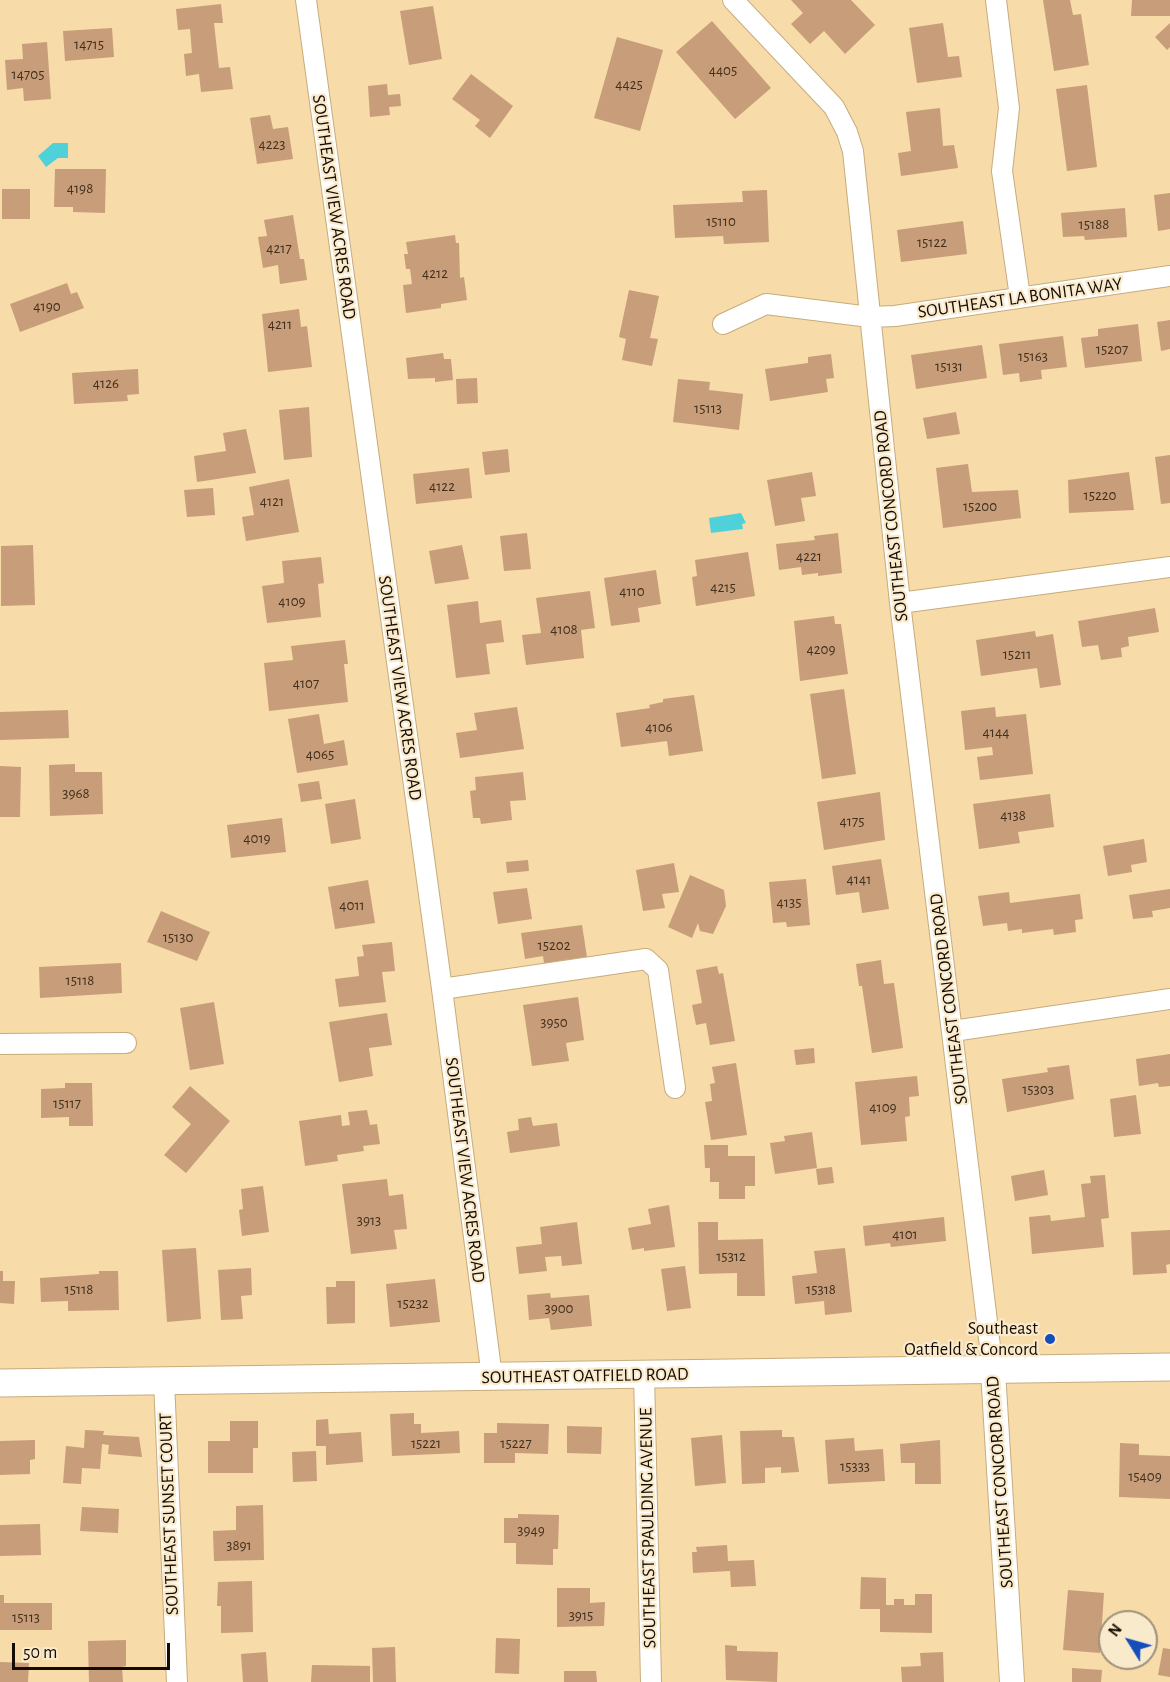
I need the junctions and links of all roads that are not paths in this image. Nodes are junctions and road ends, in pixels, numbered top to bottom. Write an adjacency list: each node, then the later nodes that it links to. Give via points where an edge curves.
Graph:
1 (306, 0): 10 (street, SOUTHEAST VIEW ACRES ROAD)
2 (733, 0): 6 (street, SOUTHEAST CONCORD ROAD, via 834,107 847,132 853,151)
3 (996, 0): 5 (street, via 1009,108 1002,171)
4 (1170, 276): 5 (street, SOUTHEAST LA BONITA WAY)
5 (1020, 297): 6 (street, SOUTHEAST LA BONITA WAY)
6 (870, 317): 7 (street, SOUTHEAST LA BONITA WAY, via 765,304); 9 (street, SOUTHEAST CONCORD ROAD)
7 (723, 324)
8 (1170, 567): 9 (street)
9 (900, 603): 12 (street, SOUTHEAST CONCORD ROAD)
10 (442, 989): 15 (street, via 646,959 658,970); 19 (street, SOUTHEAST VIEW ACRES ROAD)
11 (1170, 999): 12 (street)
12 (953, 1031): 17 (street, SOUTHEAST CONCORD ROAD)
13 (126, 1043): 14 (street)
14 (0, 1044)
15 (675, 1088)
16 (1170, 1367): 17 (main road, SOUTHEAST OATFIELD ROAD)
17 (993, 1371): 18 (main road, SOUTHEAST OATFIELD ROAD); 24 (street, SOUTHEAST CONCORD ROAD)
18 (644, 1374): 19 (main road, SOUTHEAST OATFIELD ROAD); 23 (street, SOUTHEAST SPAULDING AVENUE)
19 (492, 1377): 20 (main road, SOUTHEAST OATFIELD ROAD)
20 (164, 1381): 21 (main road, SOUTHEAST OATFIELD ROAD); 22 (street, SOUTHEAST SUNSET COURT)
21 (0, 1383)
22 (177, 1682)
23 (651, 1682)
24 (1012, 1682)

